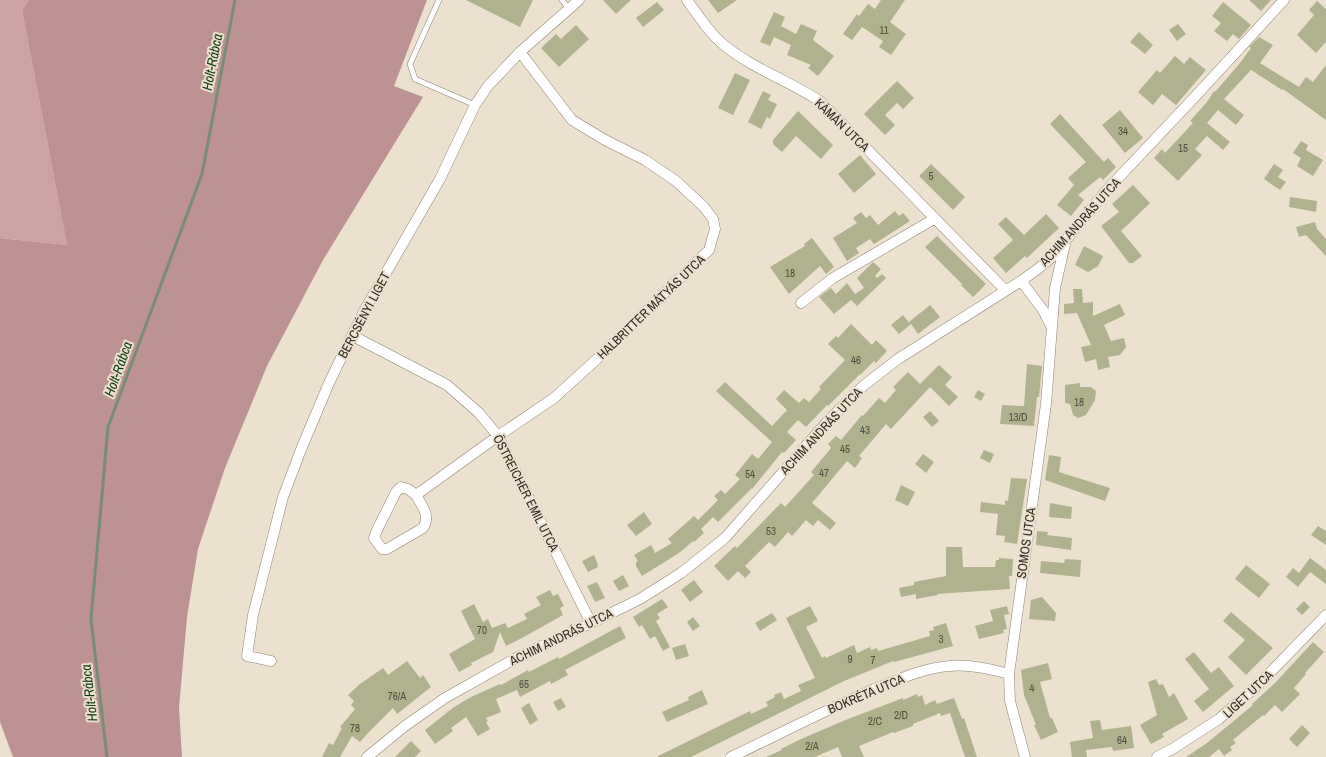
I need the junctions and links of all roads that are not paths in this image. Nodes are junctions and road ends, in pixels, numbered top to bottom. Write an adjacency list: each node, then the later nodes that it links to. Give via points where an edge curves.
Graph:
1 (439, 0): 8 (lane, via 410,64 415,79)
2 (562, 0): 6 (lane)
3 (579, 0): 6 (street, BERCSÉNYI LIGET)
4 (687, 0): 9 (street, KÁMÁN UTCA, via 723,45 749,63 821,102)
5 (1284, 0): 10 (street, ACHIM ANDRÁS UTCA, via 1106,191)
6 (568, 9): 7 (street, BERCSÉNYI LIGET)
7 (520, 52): 8 (street, BERCSÉNYI LIGET, via 488,86); 16 (street, HALBRITTER MÁTYÁS UTCA, via 572,120 645,160 676,181 704,207 715,229 709,250 597,360 554,398)
8 (475, 105): 15 (street, BERCSÉNYI LIGET, via 440,179)
9 (934, 219): 12 (street, KÁMÁN UTCA); 13 (street, via 833,278)
10 (1065, 242): 11 (street, ACHIM ANDRÁS UTCA, via 1044,264); 14 (street, SOMOS UTCA, via 1055,288)
11 (1021, 281): 12 (street, ACHIM ANDRÁS UTCA); 14 (street, via 1043,310)
12 (1005, 290): 19 (street, ACHIM ANDRÁS UTCA, via 898,359 863,386 826,423 725,538 681,573 640,599)
13 (801, 303)
14 (1052, 327): 22 (street, SOMOS UTCA, via 1046,404)
15 (352, 336): 16 (street, ÖSTREICHER EMIL UTCA, via 447,385 479,413); 21 (street, BERCSÉNYI LIGET, via 329,383 283,497 253,615 247,656)
16 (498, 436): 17 (street, HALBRITTER MÁTYÁS UTCA); 19 (street, ÖSTREICHER EMIL UTCA)
17 (416, 495): 17 (street, via 426,513 423,528 382,549 374,538 396,492 401,487)
18 (1326, 615): 20 (street, LIGET UTCA)
19 (592, 623): 23 (street, ACHIM ANDRÁS UTCA, via 518,657 445,698)
20 (1323, 626): 26 (street, LIGET UTCA, via 1219,719)
21 (271, 661)
22 (1009, 674): 24 (street, BOKRÉTA UTCA, via 965,666 932,668 856,697); 25 (street, SOMOS UTCA, via 1010,701)
23 (367, 757)
24 (731, 757)
25 (1025, 757)
26 (1157, 757)

